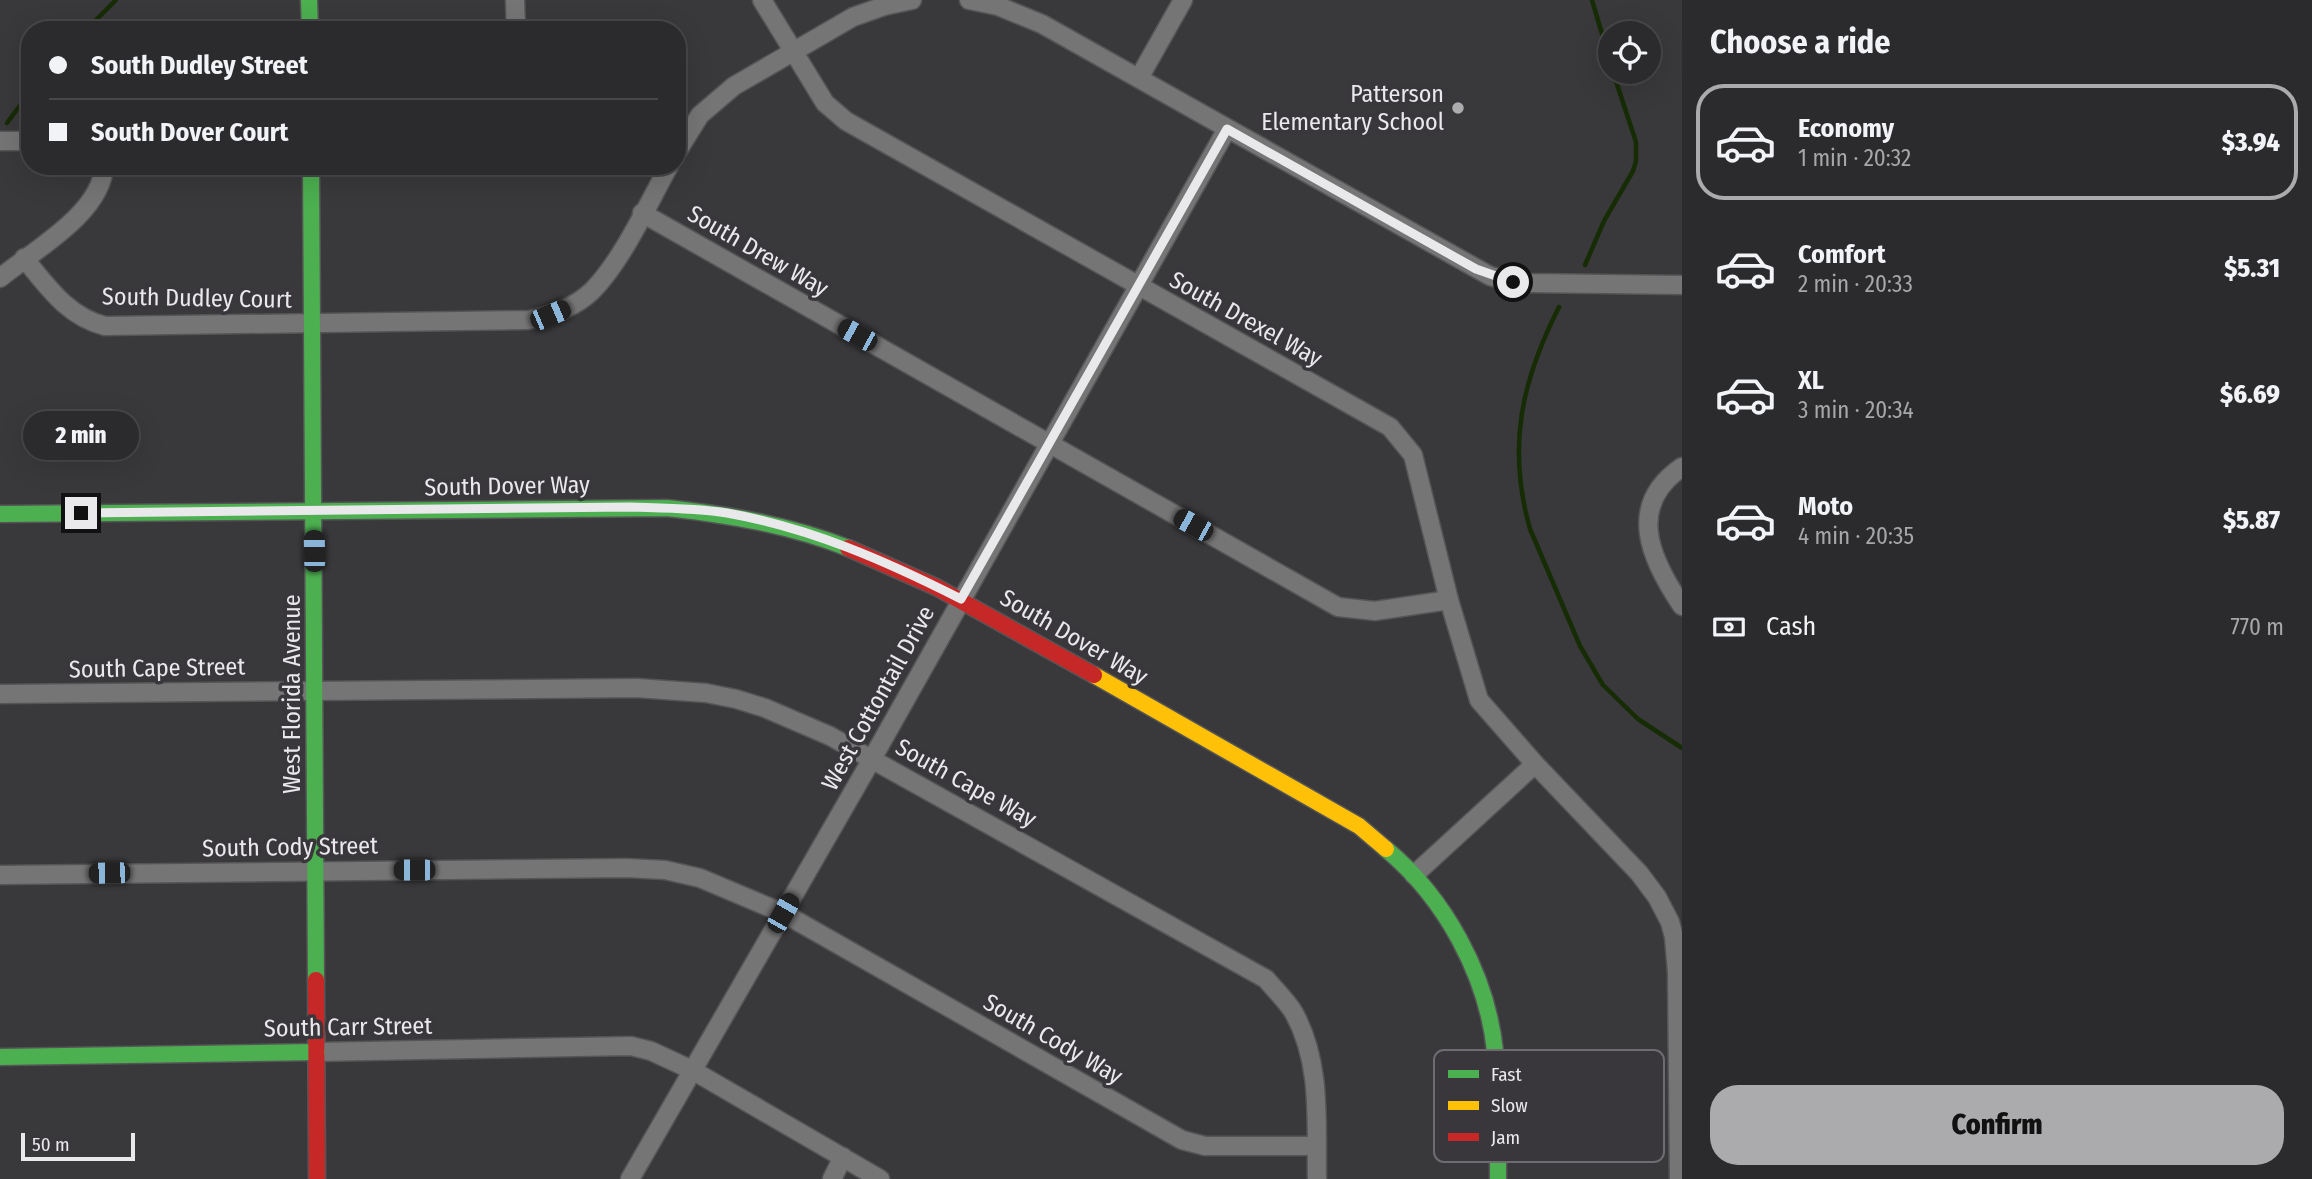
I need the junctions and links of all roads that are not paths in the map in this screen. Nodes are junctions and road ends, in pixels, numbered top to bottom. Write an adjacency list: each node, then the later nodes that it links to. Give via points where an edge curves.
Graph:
1 (309, 0): 7 (street)
2 (516, 0): 8 (street)
3 (761, 0): 9 (street, South Drexel Way)
4 (912, 0): 9 (street, via 853,17)
5 (969, 0): 10 (street, via 1026,16)
6 (1183, 0): 10 (street)
7 (310, 21)
8 (516, 21)
9 (793, 51): 12 (street, via 709,106); 22 (street, South Drexel Way, via 825,103 846,121)
10 (1139, 78): 11 (street)
11 (1227, 129): 21 (street, via 1499,279 1565,285); 22 (street, West Cottontail Drive)
12 (686, 137)
13 (0, 141): 14 (street)
14 (21, 141)
15 (102, 175): 19 (street, via 88,206)
16 (311, 175): 23 (street, West Florida Avenue)
17 (664, 175): 18 (street, South Dudley Court)
18 (642, 213): 23 (street, South Dudley Court, via 591,291 550,315 506,321); 24 (street, South Drew Way)
19 (24, 258): 20 (street); 23 (street, South Dudley Court, via 62,304 104,326)
20 (0, 278)
21 (1682, 285)
22 (1138, 287): 24 (street, West Cottontail Drive); 29 (street, South Drexel Way, via 1390,427 1413,455)
23 (312, 324): 26 (street, West Florida Avenue)
24 (1048, 444): 28 (street, West Cottontail Drive); 29 (street, South Drew Way, via 1338,607 1375,611)
25 (1682, 467): 30 (street, via 1667,480 1651,506 1647,529 1655,559)
26 (313, 510): 27 (street, South Dover Way); 28 (street, South Dover Way, via 631,507 725,513 856,549); 31 (street, West Florida Avenue)
27 (0, 514)
28 (961, 599): 33 (street, West Cottontail Drive); 37 (street, South Dover Way, via 1359,826)
29 (1449, 600): 34 (street, South Drexel Way, via 1479,700)
30 (1682, 607)
31 (315, 690): 32 (street, South Cape Street); 33 (street, South Cape Way, via 637,688 706,693 775,712); 35 (street, West Florida Avenue)
32 (0, 694)
33 (873, 759): 38 (street, West Cottontail Drive); 43 (street, South Cape Way, via 1266,979 1293,1010 1307,1040 1315,1069)
34 (1535, 764): 37 (street); 50 (street, South Drexel Way, via 1639,873 1670,922 1677,972)
35 (316, 870): 36 (street, South Cody Street); 38 (street, South Cody Street, via 665,870 708,881); 40 (street, West Florida Avenue)
36 (0, 875)
37 (1413, 875): 39 (street, South Dover Way, via 1460,940 1483,997)
38 (783, 913): 42 (street, West Cottontail Drive); 43 (street, South Cody Way, via 1182,1140 1205,1146)
39 (1495, 1050)
40 (317, 1052): 41 (street, South Carr Street); 42 (street, South Carr Street, via 631,1046); 45 (street, West Florida Avenue)
41 (0, 1057)
42 (692, 1070): 44 (street, South Carr Street); 46 (street, West Cottontail Drive)
43 (1316, 1146): 49 (street, South Cape Way)
44 (843, 1157): 47 (street); 48 (street, South Carr Street)
45 (317, 1179)
46 (630, 1179)
47 (832, 1179)
48 (880, 1179)
49 (1317, 1179)
50 (1679, 1179)

